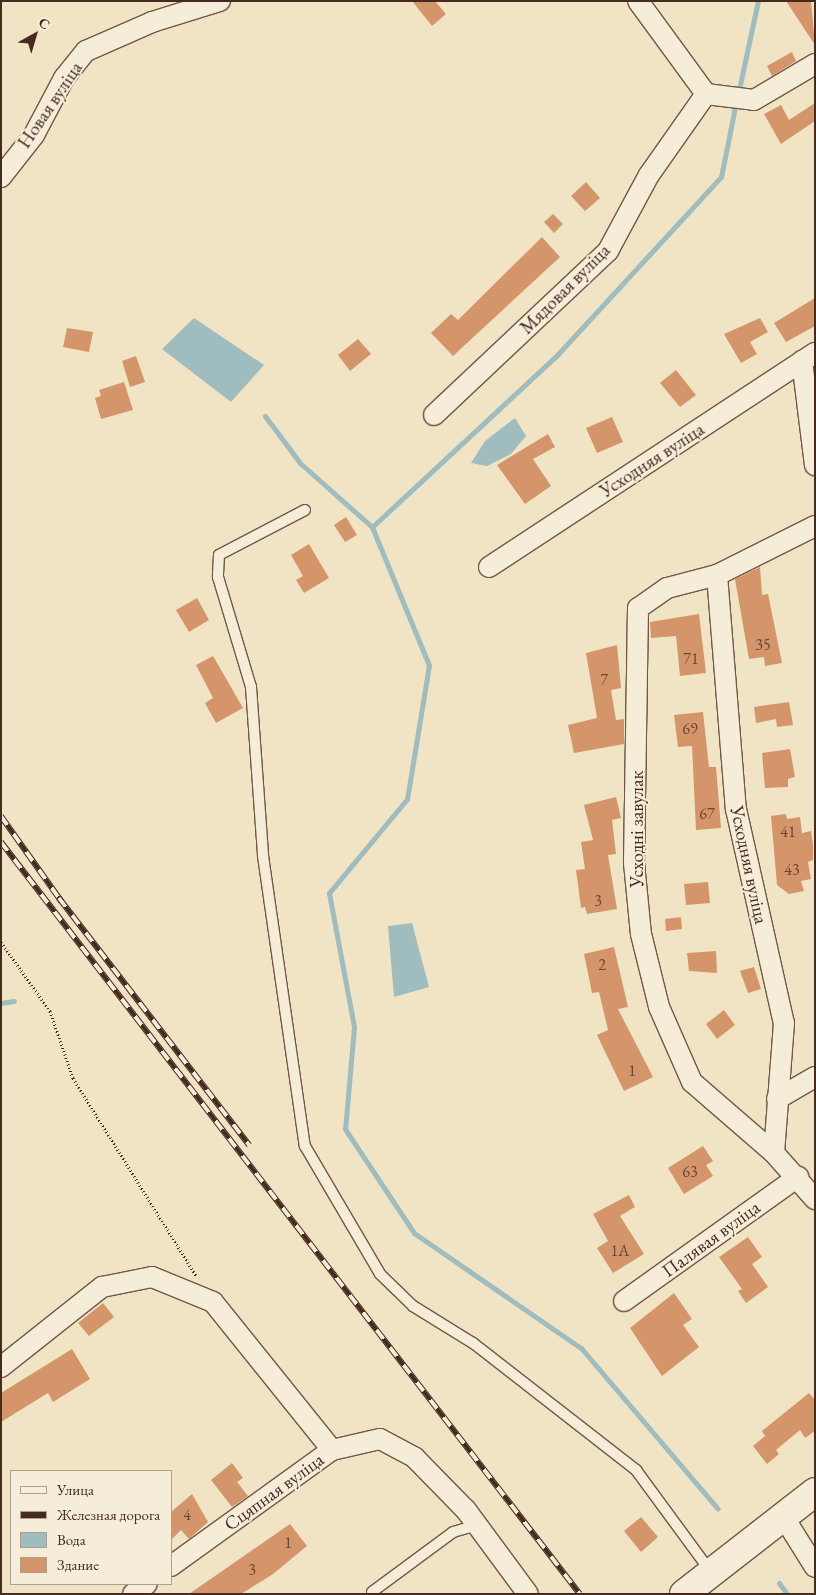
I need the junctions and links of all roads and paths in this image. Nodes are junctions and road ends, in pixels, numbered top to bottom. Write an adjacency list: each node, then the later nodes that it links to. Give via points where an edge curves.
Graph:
1 (220, 1): 5 (street, Новая вуліца, via 152,22 86,51 64,78 34,135)
2 (638, 1): 4 (street)
3 (815, 64): 4 (street, via 754,100)
4 (706, 94): 7 (street, Мядовая вуліца, via 649,175 608,251)
5 (1, 177)
6 (808, 357): 8 (street); 11 (street, Усходняя вуліца)
7 (434, 415)
8 (815, 465)
9 (306, 510): 28 (lane, via 219,555 218,577 252,687 263,856 305,1146 380,1274 413,1306 473,1344 636,1470)
10 (815, 526): 12 (street)
11 (489, 567)
12 (717, 575): 15 (street, Усходняя вуліца, via 736,809 784,1023); 16 (street, Усходні завулак, via 667,588 638,608 634,863 641,934 659,1007 692,1082)
13 (1, 942): 20 (path, via 50,1012 73,1078)
14 (815, 1077): 15 (street)
15 (777, 1099): 16 (street, Усходняя вуліца)
16 (774, 1153): 17 (street, Усходні завулак)
17 (798, 1177): 18 (street, Усходні завулак); 19 (street, Палявая вуліца)
18 (815, 1199)
19 (624, 1301)
20 (213, 1302): 21 (street, via 152,1277 102,1287); 22 (street)
21 (1, 1367)
22 (332, 1450): 25 (street, Сцяпная вуліца, via 380,1439 414,1458); 27 (street, Сцяпная вуліца)
23 (815, 1492): 24 (main road)
24 (784, 1516): 26 (street); 28 (main road)
25 (478, 1526): 30 (lane, via 453,1532); 32 (street, Сцяпная вуліца)
26 (811, 1558)
27 (172, 1565)
28 (712, 1572): 33 (main road)
29 (146, 1585): 31 (street)
30 (372, 1592)
31 (134, 1594)
32 (528, 1594)
33 (684, 1594)

